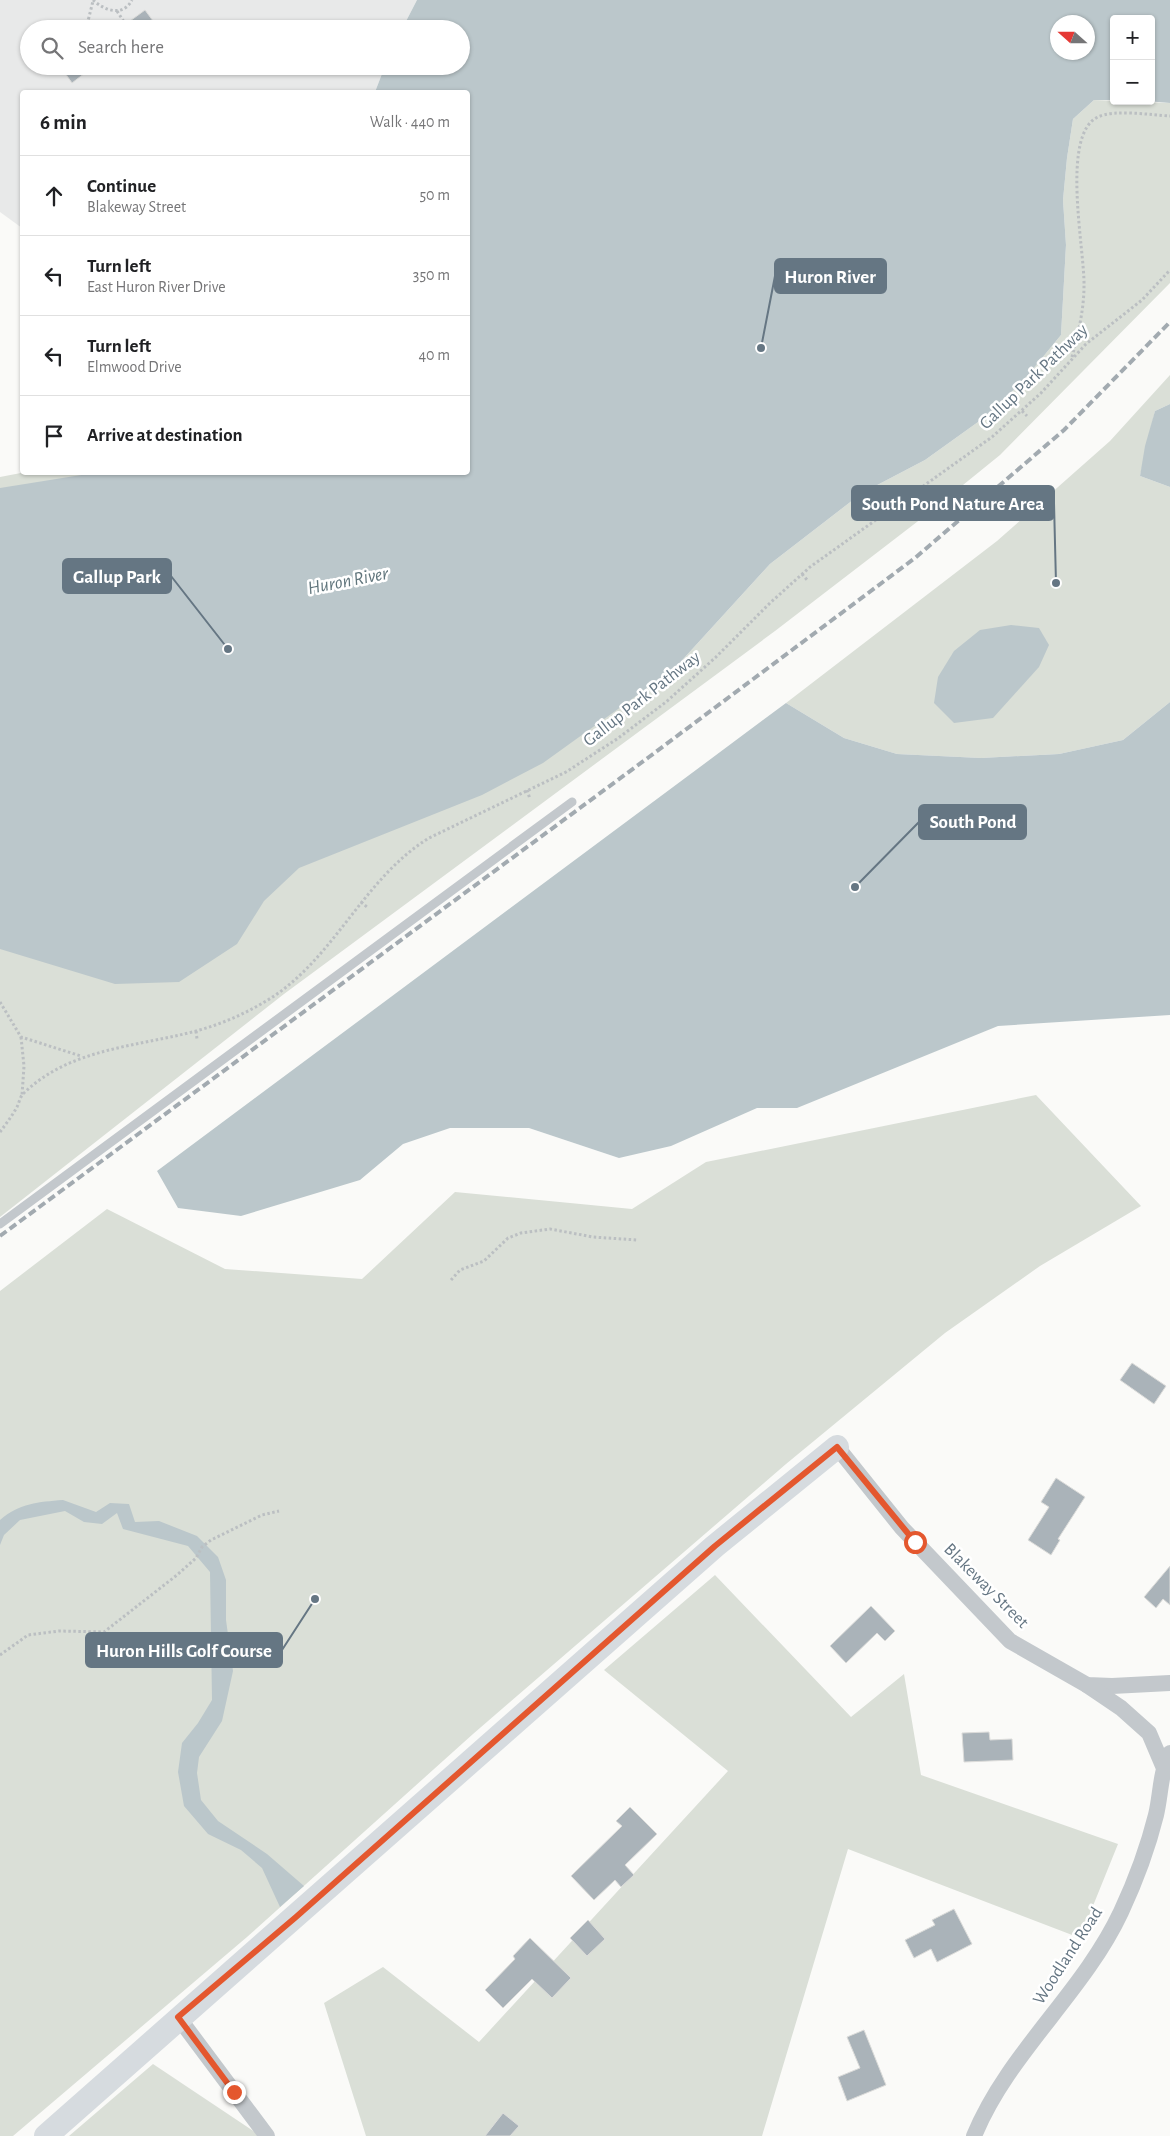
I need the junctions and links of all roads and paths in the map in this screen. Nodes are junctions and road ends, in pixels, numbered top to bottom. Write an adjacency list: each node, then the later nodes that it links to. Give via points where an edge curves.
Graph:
1 (93, 0): 3 (path, via 103,8); 4 (path)
2 (132, 0): 3 (path, via 129,6)
3 (117, 11): 5 (path)
4 (88, 20)
5 (123, 20)
6 (1170, 116): 8 (path, via 1098,116 1080,139 1076,174 1084,286)
7 (1170, 270): 8 (path, Gallup Park Pathway, via 1142,300)
8 (1072, 358): 9 (path, Gallup Park Pathway)
9 (1022, 411): 10 (path); 11 (path, Gallup Park Pathway, via 992,437)
10 (1027, 416)
11 (802, 574): 12 (path); 13 (path, Gallup Park Pathway, via 666,702 592,756)
12 (808, 580)
13 (527, 790): 14 (path); 16 (path, Gallup Park Pathway, via 411,849)
14 (530, 799)
15 (572, 802): 25 (lane)
16 (361, 902): 17 (path); 19 (path, Gallup Park Pathway, via 291,983 243,1014)
17 (367, 907)
18 (0, 1002): 20 (path)
19 (196, 1031): 21 (path); 22 (path, Gallup Park Pathway)
20 (21, 1037): 22 (path, Gallup Park Pathway); 23 (path)
21 (198, 1039)
22 (82, 1056): 23 (path, Gallup Park Pathway)
23 (22, 1095): 24 (path, Gallup Park Pathway)
24 (0, 1132)
25 (0, 1224)
26 (637, 1240): 27 (path, via 593,1237 550,1229 521,1233 508,1238 484,1261 460,1270)
27 (451, 1280)
28 (837, 1447): 32 (street, Blakeway Street, via 902,1528 1010,1641); 34 (main road, via 715,1546 294,1919)
29 (279, 1510): 30 (path, via 211,1540 177,1575 104,1632 59,1631 28,1635)
30 (0, 1655)
31 (1170, 1683): 32 (street, Blakeway Street)
32 (1087, 1685): 33 (street, Blakeway Street, via 1149,1732)
33 (1167, 1759): 37 (street, Woodland Road, via 1156,1815 1121,1912 1089,1967 987,2106)
34 (178, 2017): 35 (main road); 36 (street)
35 (46, 2136)
36 (267, 2136)
37 (974, 2136)

